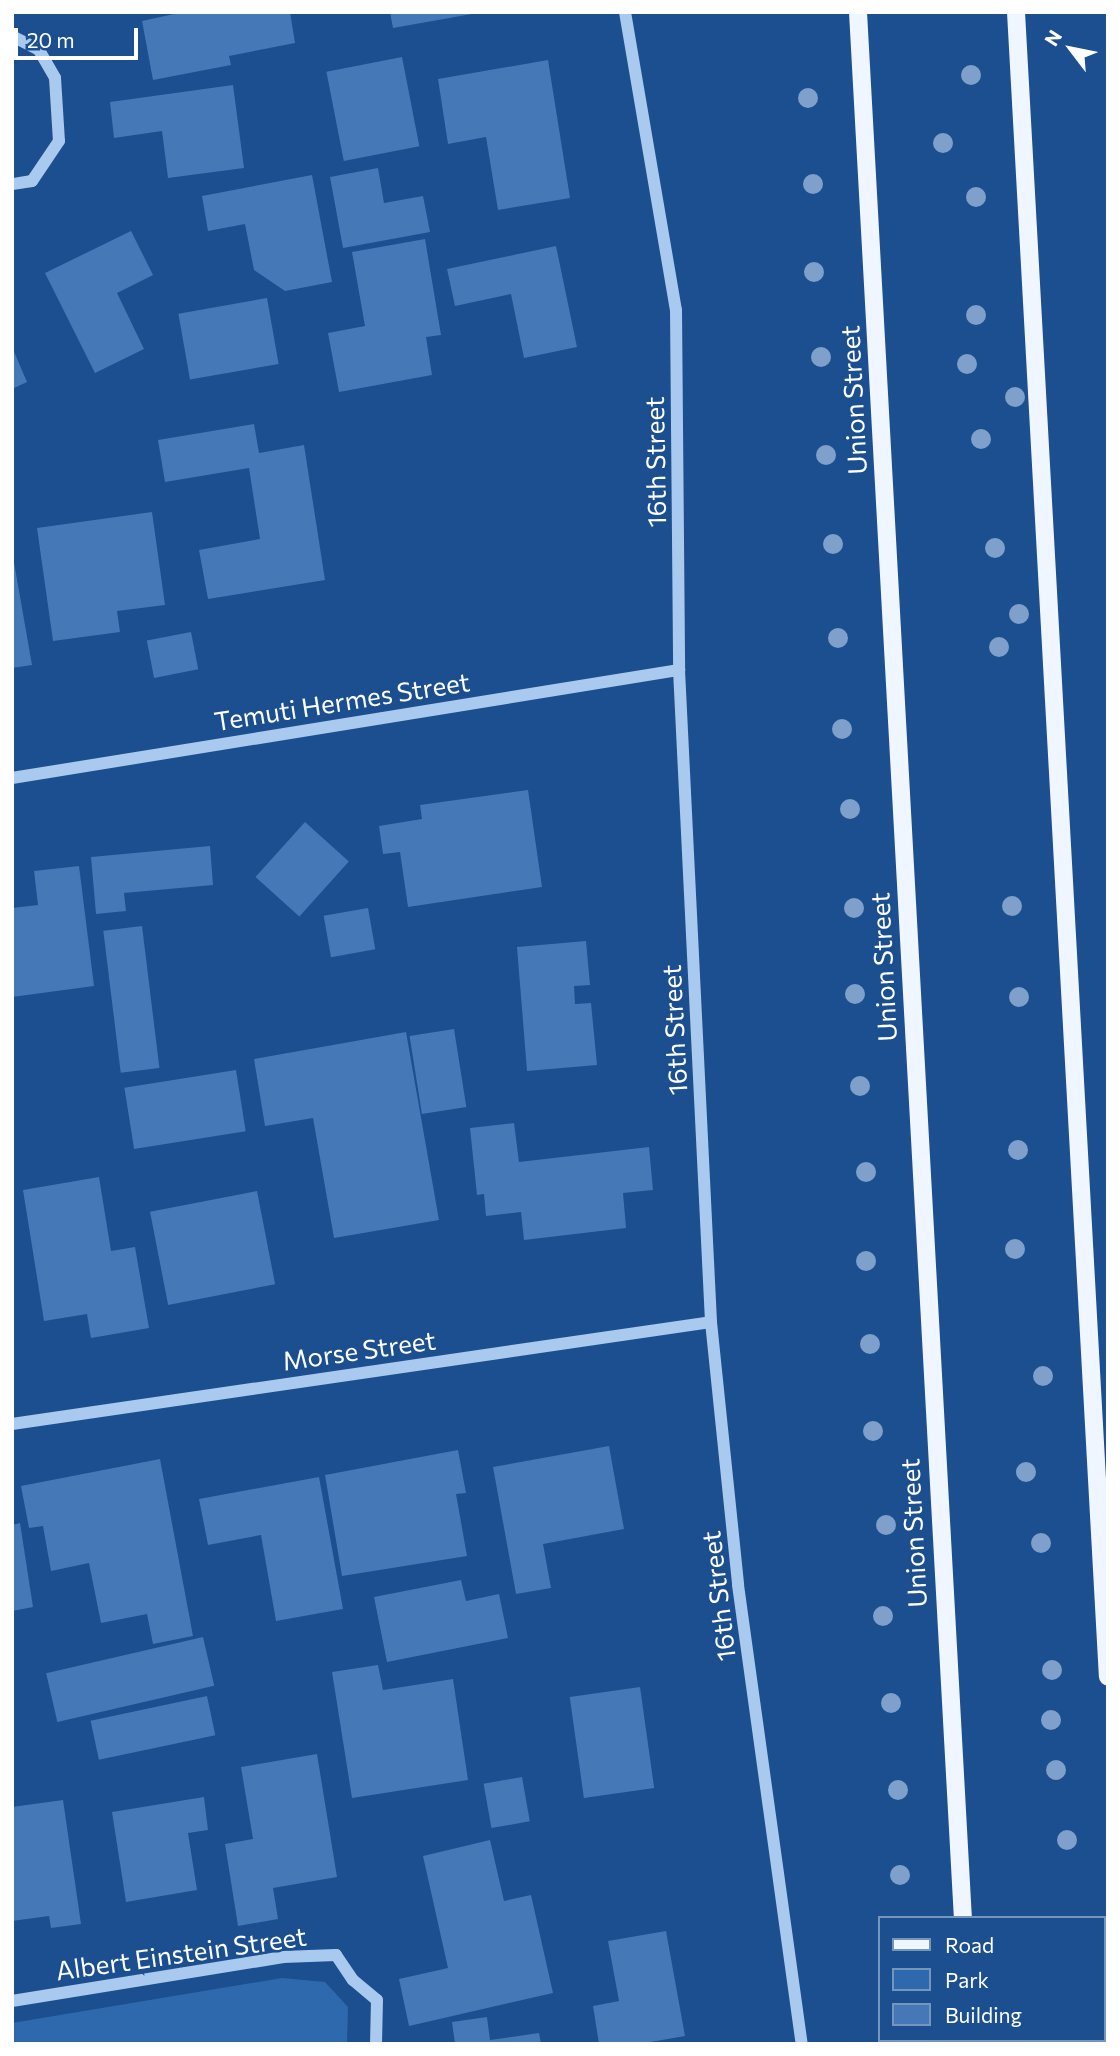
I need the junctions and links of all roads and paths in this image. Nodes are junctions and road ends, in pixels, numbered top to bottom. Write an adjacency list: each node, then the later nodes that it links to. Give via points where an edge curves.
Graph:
1 (625, 12): 6 (street, 16th Street, via 676,310)
2 (859, 12): 11 (main road, Union Street)
3 (1016, 12): 10 (main road)
4 (12, 36): 5 (street, via 39,50 55,78 59,141 32,181)
5 (12, 184)
6 (679, 670): 7 (street, Temuti Hermes Street); 8 (street, 16th Street)
7 (12, 778)
8 (712, 1322): 9 (street, Morse Street); 14 (street, 16th Street, via 738,1584)
9 (12, 1424)
10 (1108, 1676)
11 (963, 1916)
12 (12, 2001): 13 (street, Albert Einstein Street, via 283,1957 336,1955 353,1980 377,2000)
13 (376, 2044)
14 (802, 2044)

